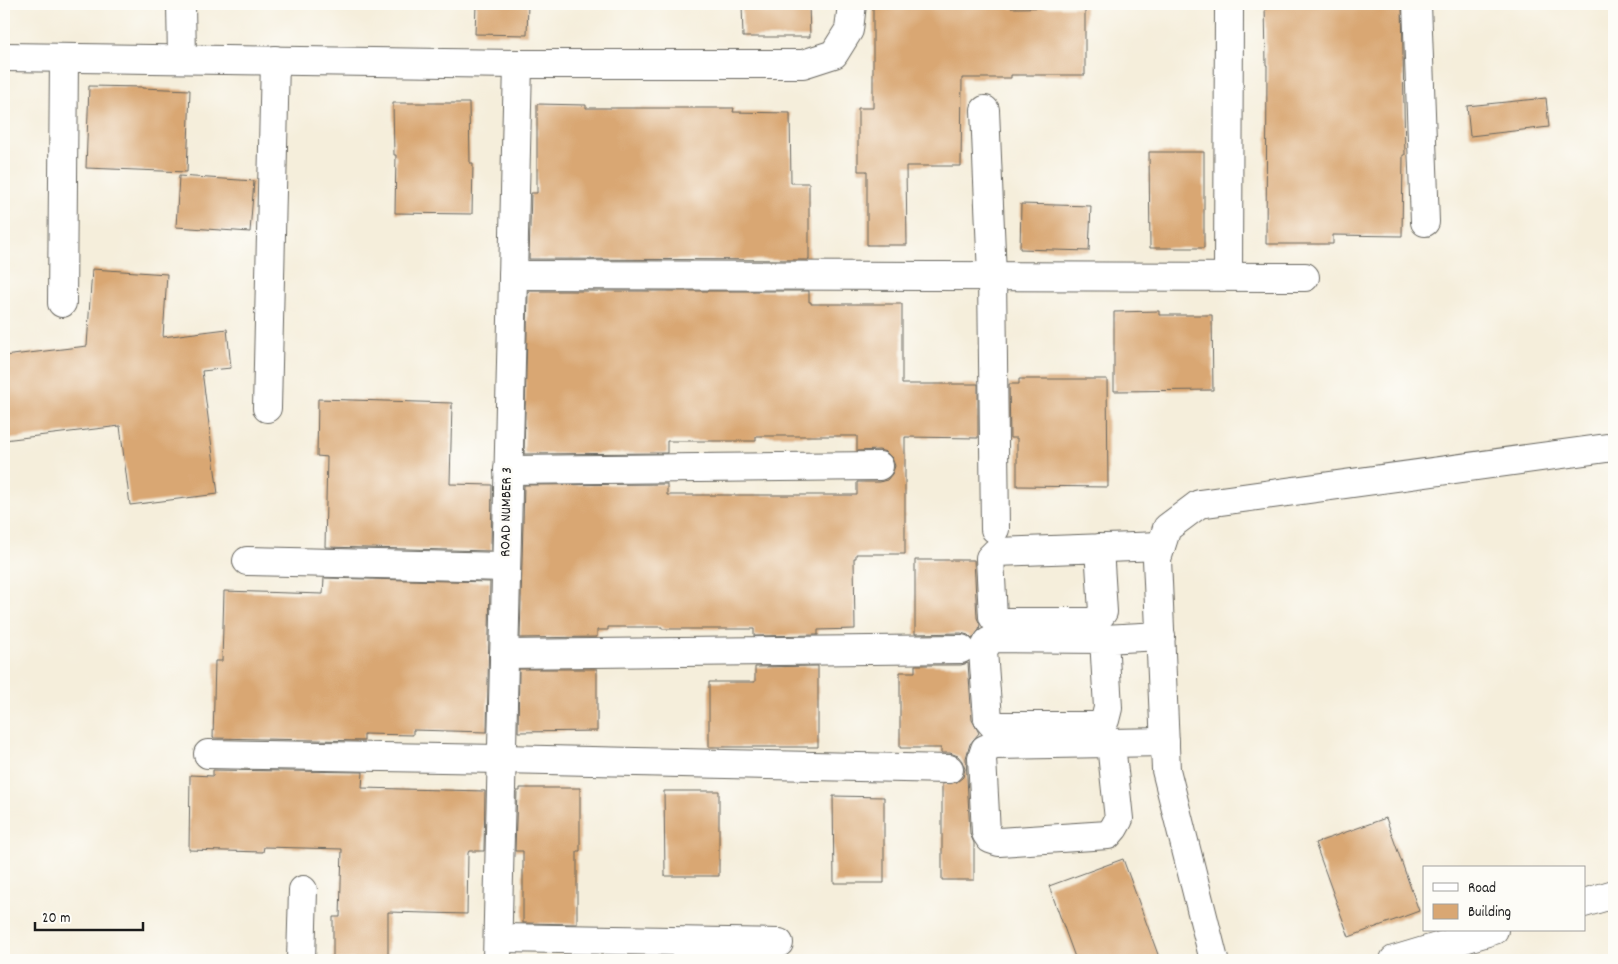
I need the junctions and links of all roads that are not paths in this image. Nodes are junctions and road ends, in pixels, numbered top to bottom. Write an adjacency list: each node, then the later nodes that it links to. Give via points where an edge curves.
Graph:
1 (181, 4): 7 (street)
2 (852, 4): 9 (street, via 850,30 834,54 803,64)
3 (1229, 4): 14 (street)
4 (1417, 4): 11 (street)
5 (4, 56): 6 (street)
6 (64, 58): 7 (street); 16 (street)
7 (182, 59): 8 (street)
8 (275, 60): 9 (street); 17 (street)
9 (518, 64): 12 (street, ROAD NUMBER 3)
10 (985, 110): 13 (street)
11 (1425, 222)
12 (513, 275): 13 (street); 20 (street, ROAD NUMBER 3)
13 (992, 276): 14 (street); 21 (street)
14 (1228, 276): 15 (street)
15 (1305, 277)
16 (62, 303)
17 (267, 408)
18 (1614, 447): 22 (street, via 1198,504 1167,528)
19 (878, 466): 20 (street)
20 (508, 470): 25 (street, ROAD NUMBER 3)
21 (995, 529)
22 (1162, 546): 23 (street); 26 (street, via 1157,558)
23 (1099, 548): 23 (street, via 996,552 990,558 997,622 1092,622 1098,618 1103,612)
24 (246, 560): 25 (street)
25 (506, 567): 29 (street, ROAD NUMBER 3)
26 (1161, 636): 27 (street); 30 (street)
27 (1104, 639): 27 (street, via 996,638 988,642 983,651 988,719 993,725 1002,726 1099,726 1105,720 1108,708)
28 (961, 649): 29 (street)
29 (504, 654): 33 (street, ROAD NUMBER 3)
30 (1165, 742): 31 (street); 42 (street, via 1166,770)
31 (1111, 744): 31 (street, via 995,745 986,749 982,758 985,824 990,839 999,842 1108,835 1119,818)
32 (208, 754): 33 (street)
33 (501, 758): 34 (street); 40 (street, ROAD NUMBER 3)
34 (949, 770)
35 (303, 890): 41 (street)
36 (1614, 894): 37 (street)
37 (1586, 902)
38 (1487, 932): 43 (street)
39 (779, 943): 40 (street)
40 (497, 949)
41 (301, 960)
42 (1214, 960)
43 (1394, 960)

